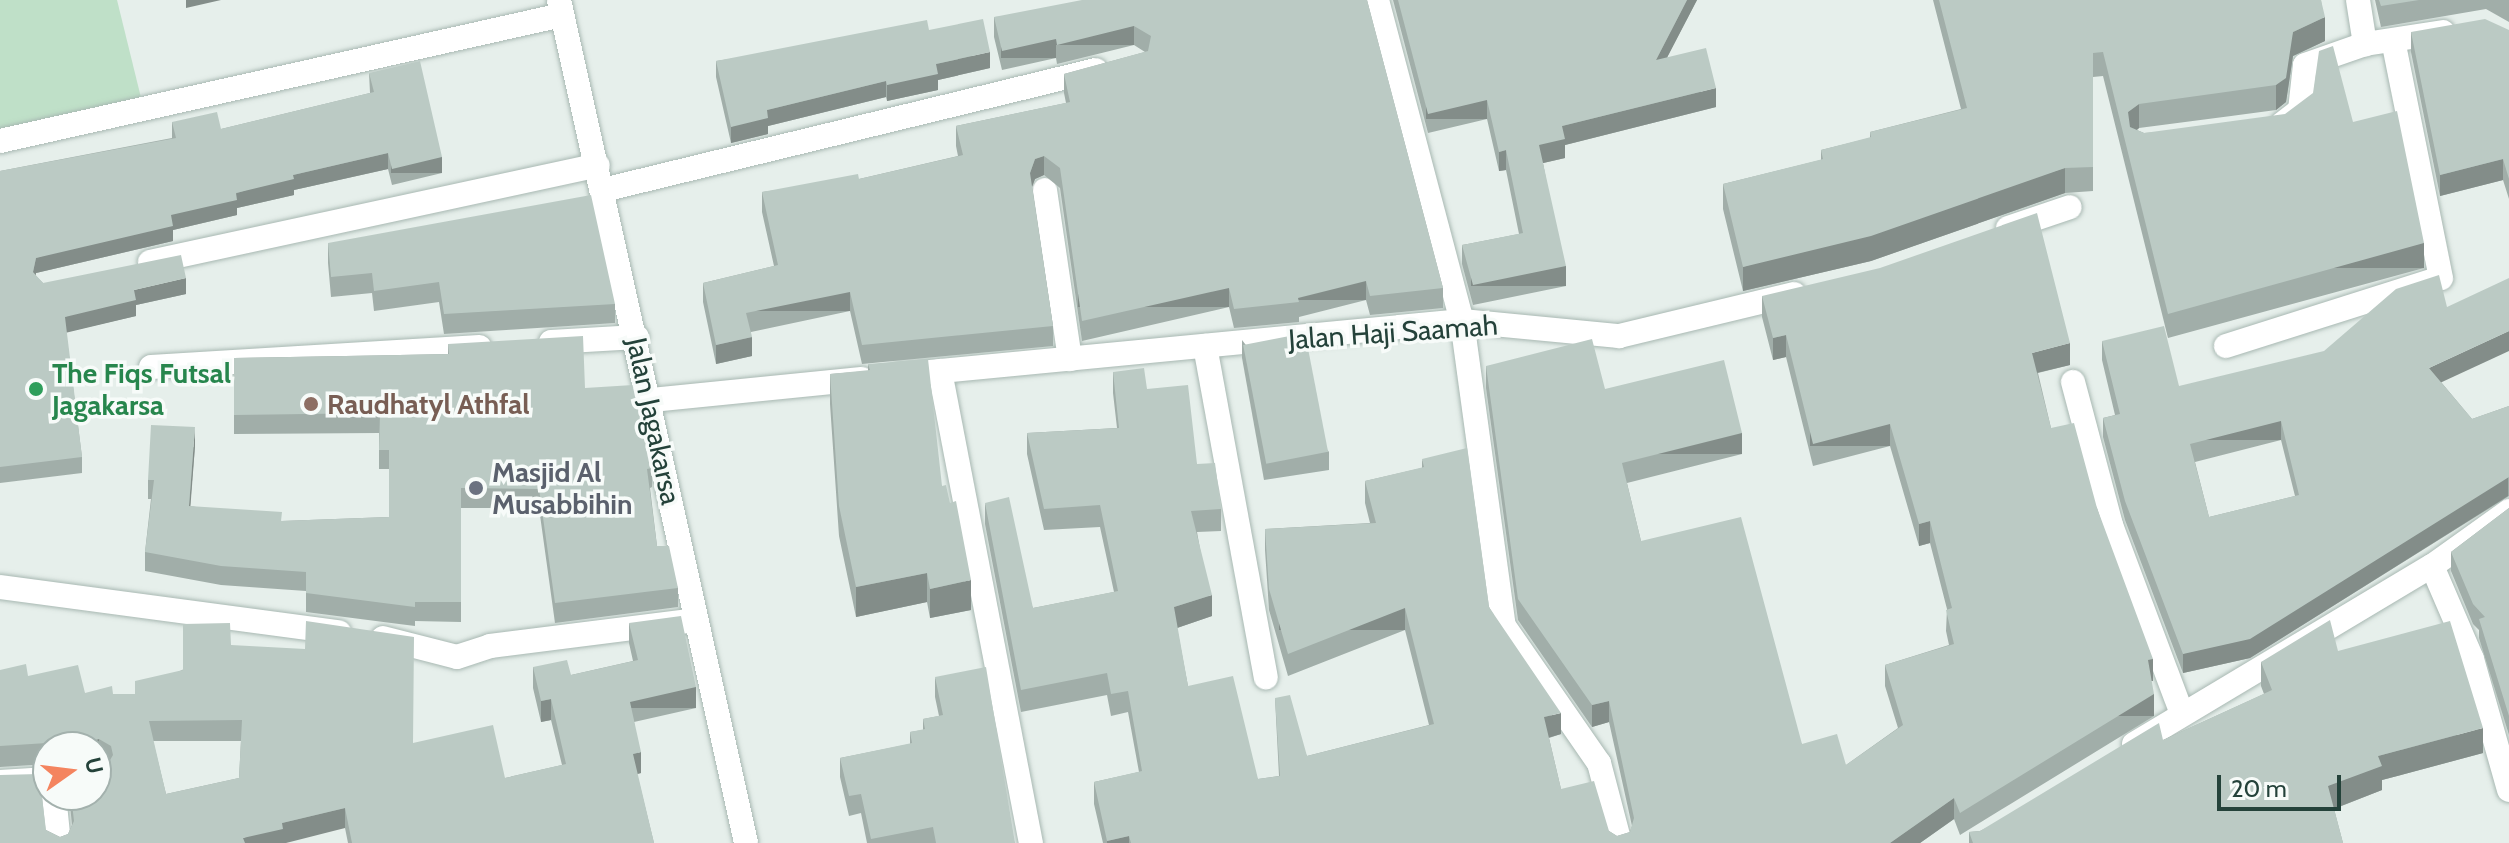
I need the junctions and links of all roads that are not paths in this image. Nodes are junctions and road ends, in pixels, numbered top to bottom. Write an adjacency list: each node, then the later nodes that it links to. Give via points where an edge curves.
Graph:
1 (1377, 0): 17 (street)
2 (2358, 0): 6 (street)
3 (560, 7): 9 (street); 10 (street, Jalan Jagakarsa)
4 (2474, 26): 5 (street)
5 (2393, 41): 6 (street); 20 (street, via 2441,278)
6 (2365, 44): 8 (street, via 2305,65 2300,110 2282,124)
7 (1122, 64): 11 (street)
8 (2251, 128)
9 (0, 141)
10 (598, 165): 11 (street, Jalan Jagakarsa); 15 (street)
11 (603, 190): 18 (street, Jalan Jagakarsa)
12 (1045, 190): 21 (street)
13 (2070, 207): 14 (street)
14 (1980, 238)
15 (123, 268)
16 (1815, 289): 17 (street, Jalan Haji Saamah, via 1619,336)
17 (1462, 321): 19 (street, Jalan Haji Saamah); 40 (street, via 1504,626 1599,763)
18 (637, 337): 22 (street); 25 (street, Jalan Jagakarsa)
19 (1205, 346): 21 (street, Jalan Haji Saamah); 30 (street)
20 (2226, 346)
21 (1070, 359): 23 (street, Jalan Haji Saamah)
22 (151, 367)
23 (940, 371): 25 (street, Jalan Haji Saamah); 39 (street)
24 (2073, 382): 31 (street, via 2111,525)
25 (651, 400): 29 (street, Jalan Jagakarsa)
26 (2509, 511): 27 (street)
27 (2432, 566): 31 (street); 35 (street, via 2472,659)
28 (0, 587): 29 (street, via 412,641 457,657 490,646)
29 (695, 620): 38 (street, Jalan Jagakarsa)
30 (1266, 677)
31 (2182, 714): 32 (street)
32 (2116, 754)
33 (32, 780): 34 (street)
34 (0, 782)
35 (2509, 790)
36 (56, 811): 37 (street)
37 (59, 843)
38 (746, 843)
39 (1031, 843)
40 (1620, 843)

